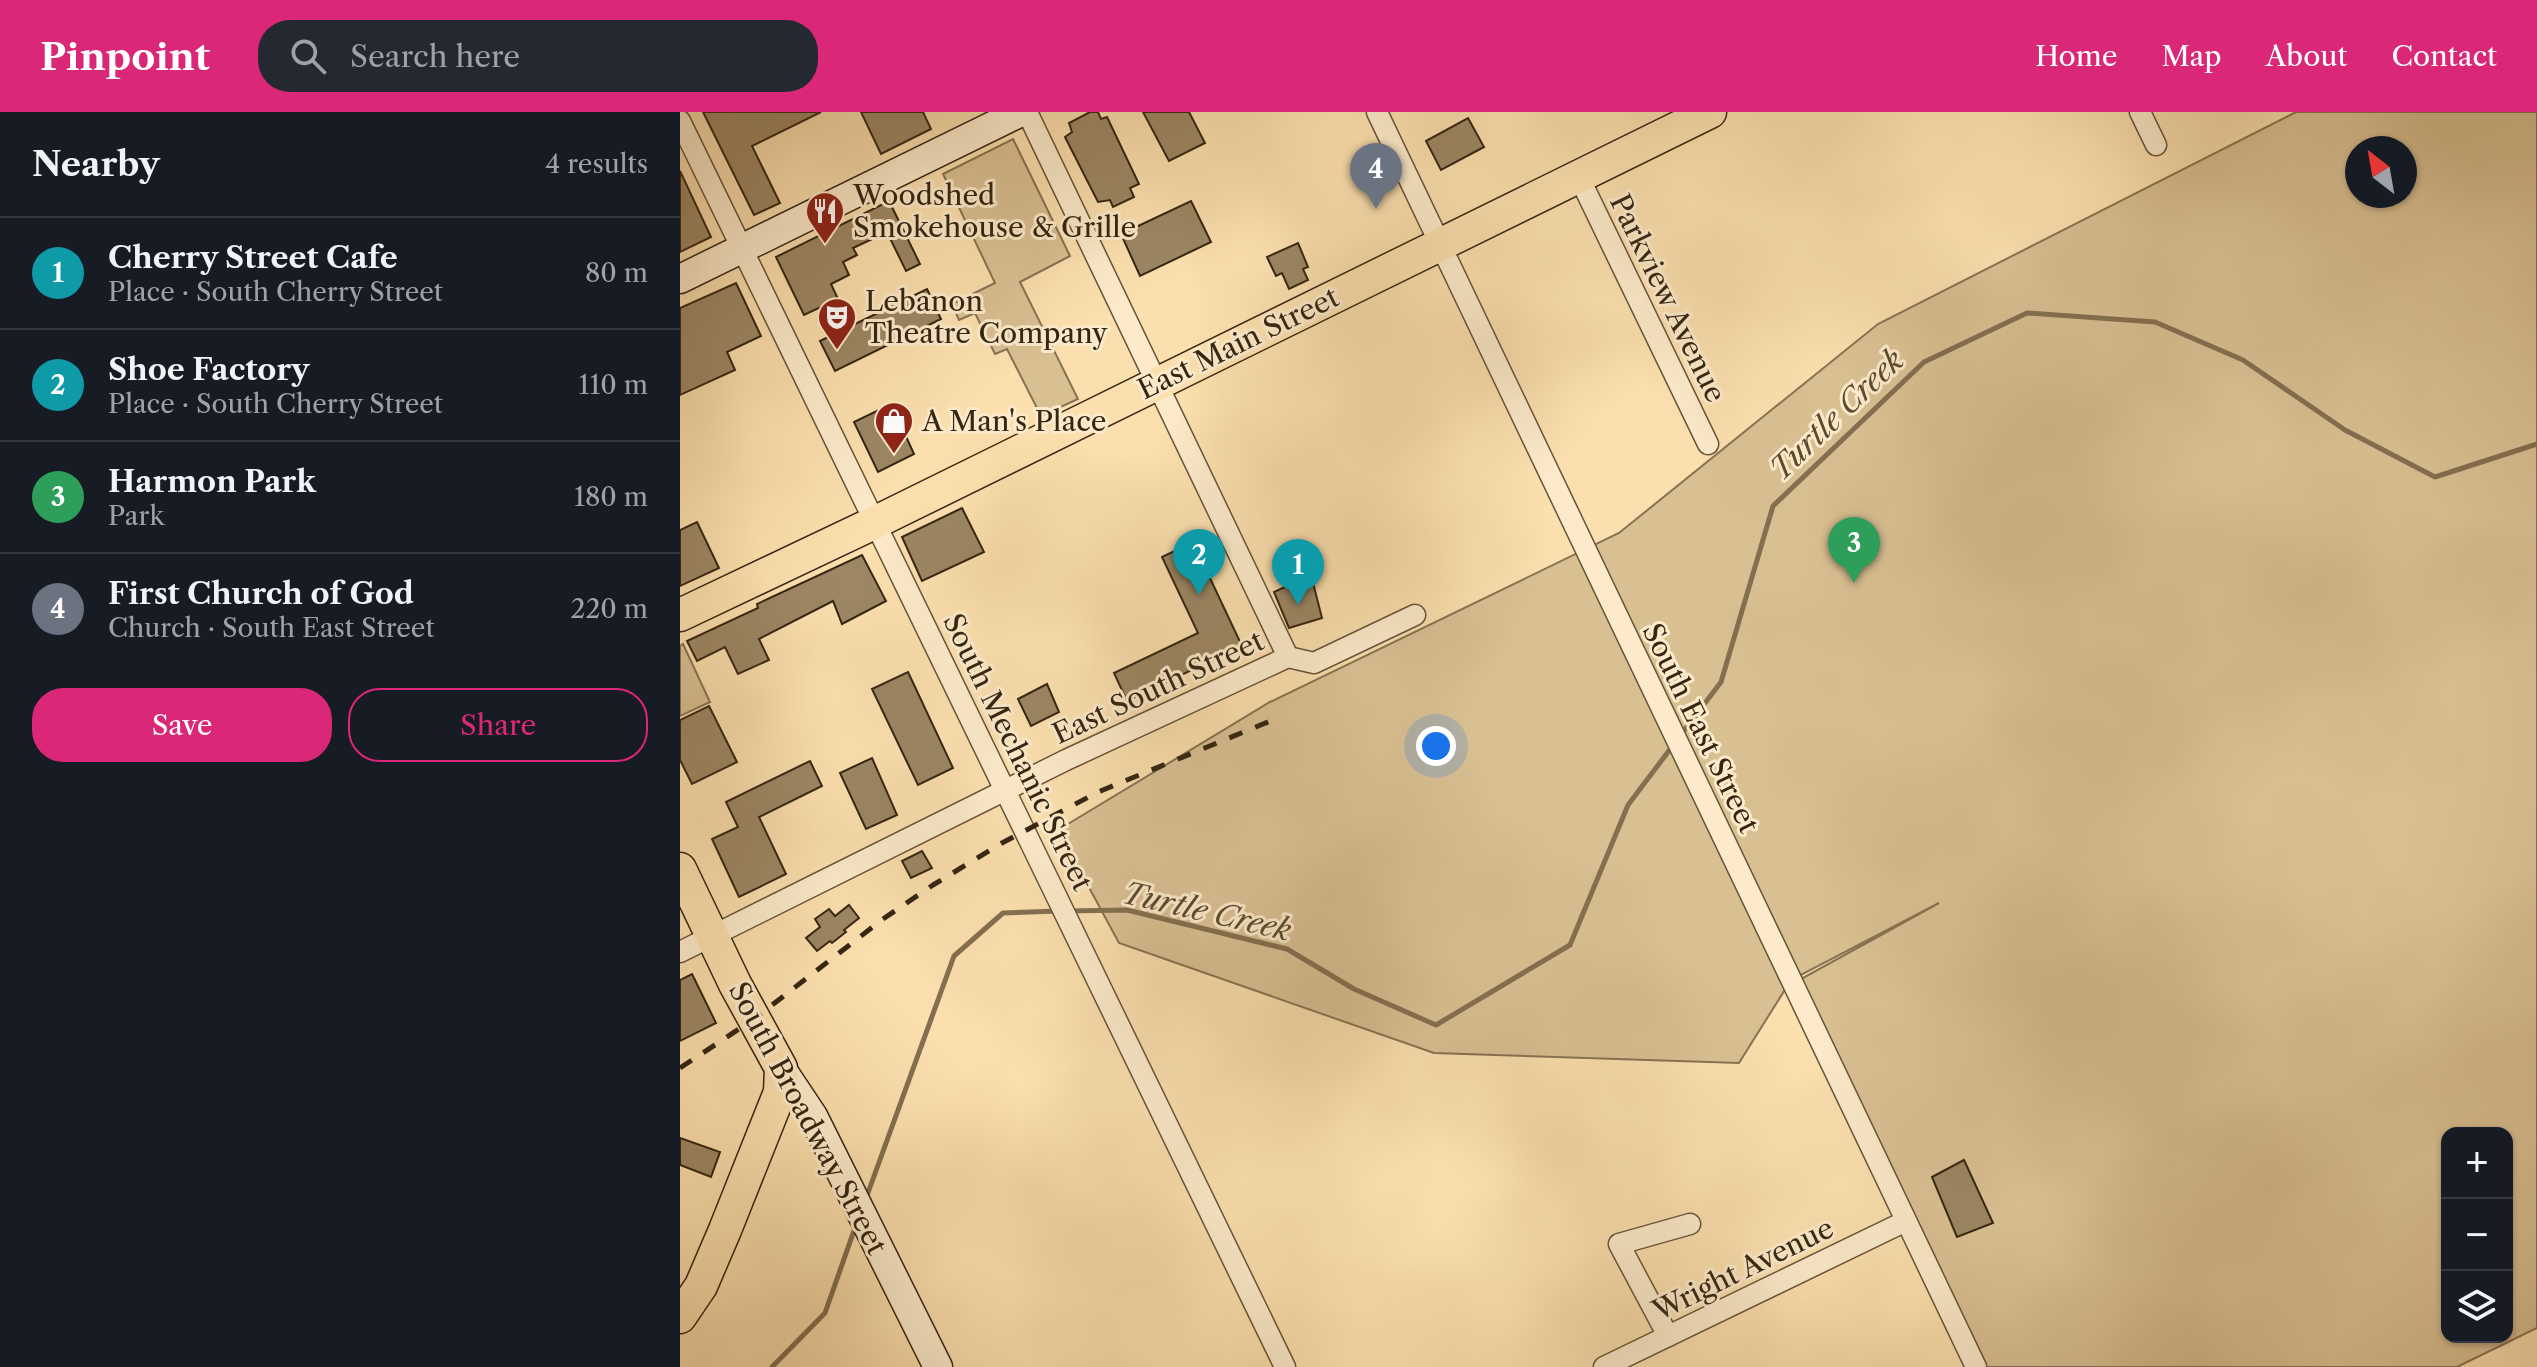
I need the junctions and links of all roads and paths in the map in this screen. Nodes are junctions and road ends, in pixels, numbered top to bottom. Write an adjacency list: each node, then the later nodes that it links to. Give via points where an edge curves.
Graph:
1 (1024, 112): 9 (street); 11 (street)
2 (1377, 112): 8 (street, South East Street)
3 (1710, 112): 7 (main road, East Main Street)
4 (2140, 112): 6 (street)
5 (680, 121): 9 (street, South Mechanic Street)
6 (2156, 145)
7 (1578, 175): 8 (main road, East Main Street); 12 (street, Parkview Avenue)
8 (1441, 243): 11 (main road, East Main Street); 24 (street, South East Street)
9 (743, 248): 10 (street); 13 (street, South Mechanic Street)
10 (680, 279)
11 (1156, 384): 13 (main road, East Main Street); 16 (street)
12 (1708, 444)
13 (876, 522): 14 (main road, East Main Street); 17 (street, South Mechanic Street)
14 (680, 615)
15 (1415, 615): 16 (street, East South Street, via 1314,663)
16 (1288, 657): 17 (street, East South Street)
17 (1005, 790): 19 (street, East South Street); 29 (street, South Mechanic Street)
18 (680, 869): 19 (main road, South Broadway Street)
19 (712, 936): 20 (street, East South Street); 21 (main road, South Broadway Street)
20 (680, 952)
21 (781, 1068): 22 (street, South Broadway Street); 23 (main road, via 780,1092)
22 (813, 1116): 23 (street, via 790,1113); 28 (street, South Broadway Street)
23 (762, 1136): 26 (main road, via 701,1286)
24 (1906, 1221): 27 (street, Wright Avenue); 31 (street, South East Street)
25 (1690, 1224): 27 (street, via 1619,1244)
26 (680, 1317)
27 (1668, 1336): 30 (street, Wright Avenue)
28 (938, 1367)
29 (1285, 1367)
30 (1604, 1367)
31 (1976, 1367)

